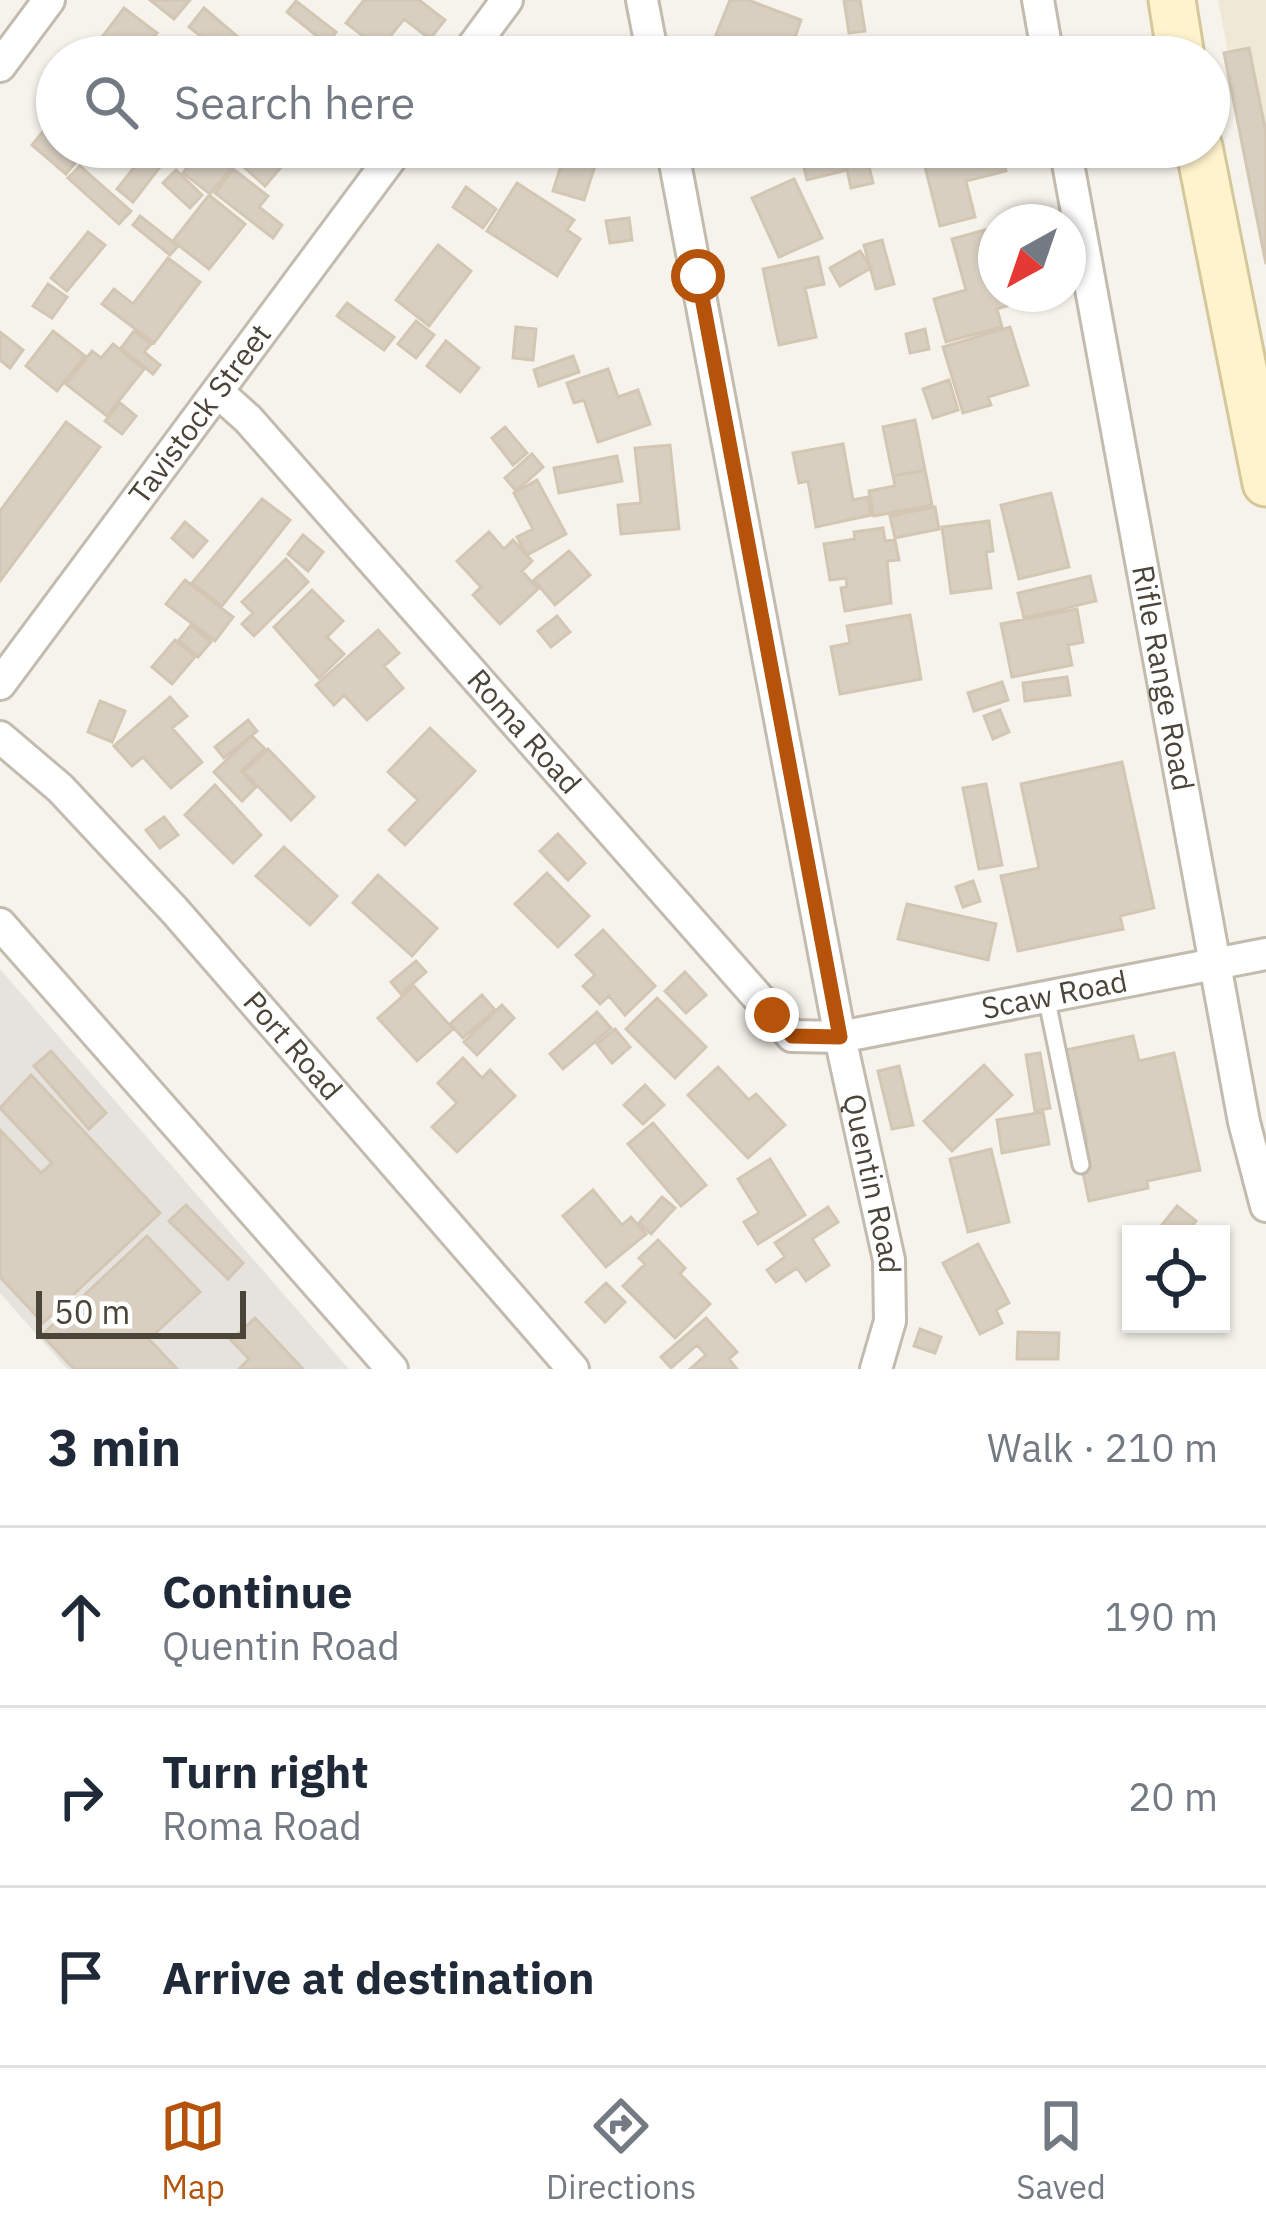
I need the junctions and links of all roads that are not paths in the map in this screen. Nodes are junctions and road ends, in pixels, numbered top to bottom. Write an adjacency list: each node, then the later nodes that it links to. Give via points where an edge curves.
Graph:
1 (49, 0): 10 (street)
2 (507, 0): 6 (street)
3 (641, 0): 7 (street)
4 (1038, 0): 8 (street)
5 (1172, 0): 9 (main road)
6 (480, 36)
7 (649, 36)
8 (1044, 36)
9 (1178, 36)
10 (0, 66)
11 (384, 168): 15 (street, Tavistock Street)
12 (676, 168): 23 (street, Quentin Road)
13 (1069, 168): 21 (street, Rifle Range Road)
14 (1203, 168): 16 (main road)
15 (219, 393): 17 (street, Tavistock Street); 23 (street, Roma Road, via 792,1036)
16 (1266, 483)
17 (0, 684)
18 (0, 737): 27 (street, Port Road, via 175,911)
19 (0, 924): 26 (street)
20 (1266, 954): 21 (street, Scaw Road)
21 (1218, 962): 22 (street, Scaw Road); 25 (street, Rifle Range Road)
22 (1046, 996): 23 (street, Scaw Road); 24 (lane)
23 (840, 1037): 28 (street, Quentin Road, via 890,1260 890,1321)
24 (1081, 1165)
25 (1266, 1206)
26 (392, 1369)
27 (573, 1369)
28 (876, 1369)

